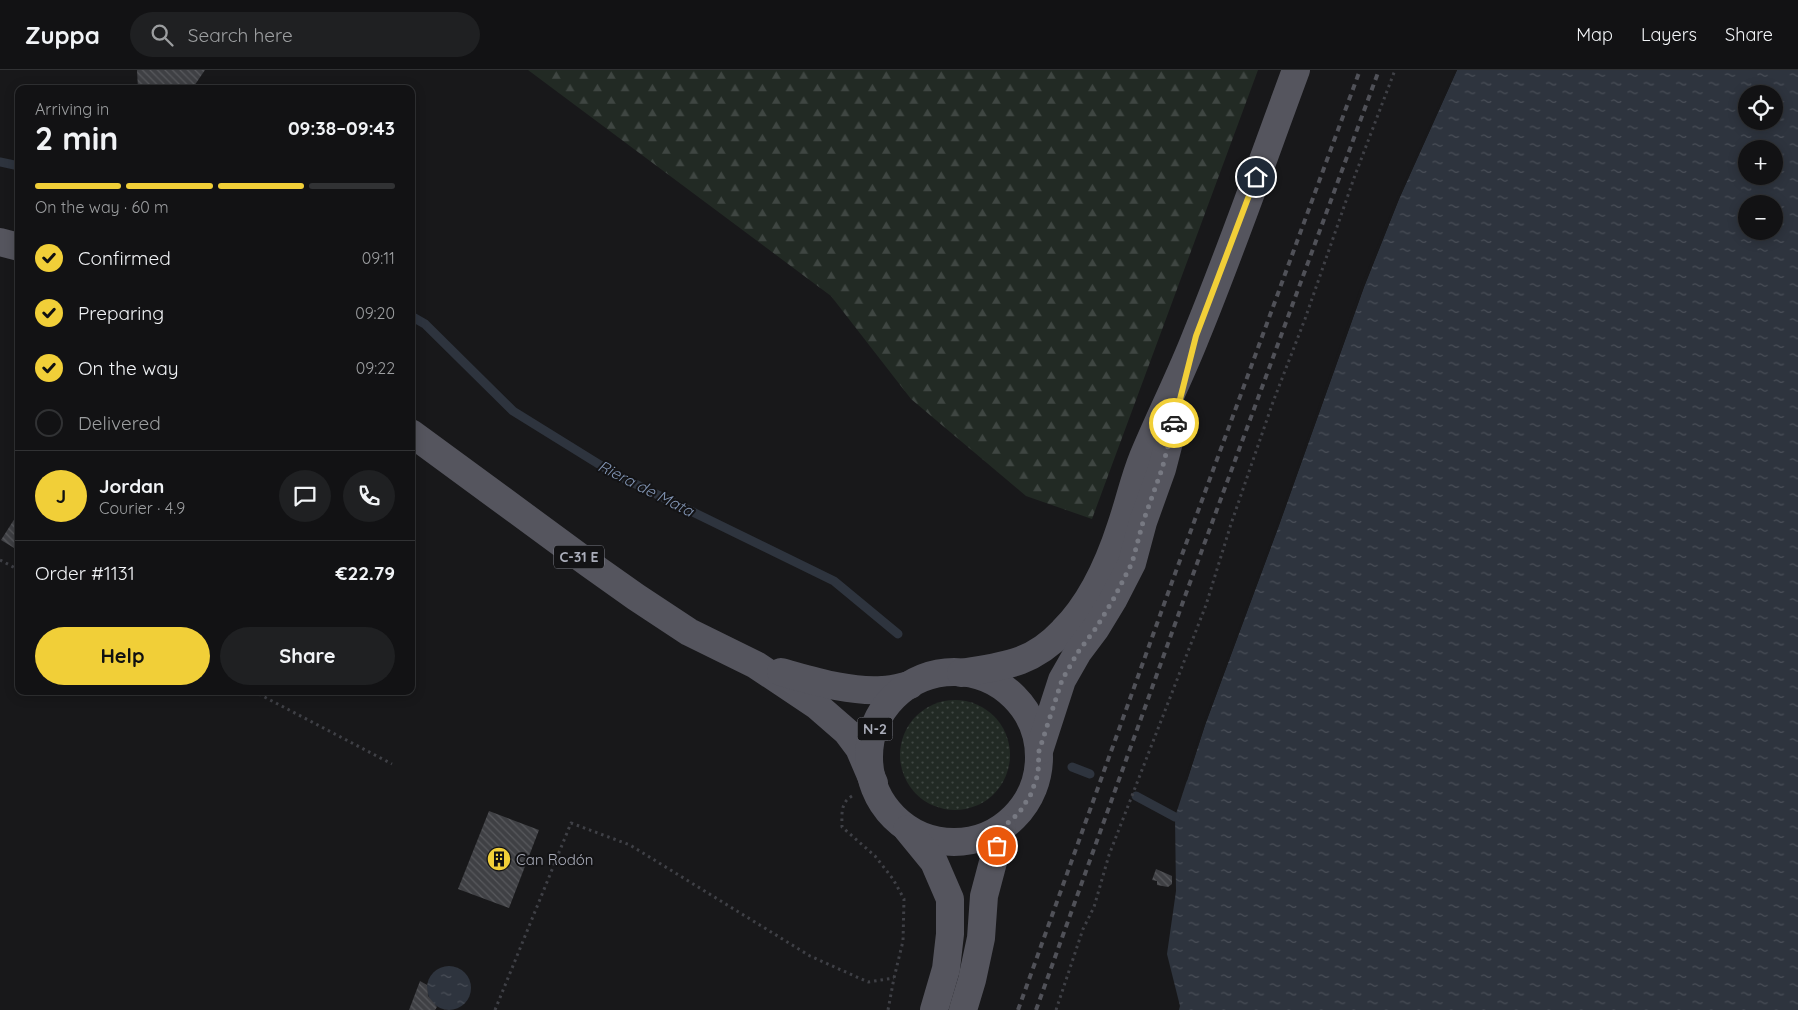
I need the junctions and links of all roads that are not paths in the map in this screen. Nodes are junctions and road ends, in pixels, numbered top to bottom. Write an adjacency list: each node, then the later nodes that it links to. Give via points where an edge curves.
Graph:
1 (1296, 70): 4 (main road, N-2)
2 (0, 242): 3 (main road)
3 (15, 246)
4 (1196, 336): 7 (main road, N-2, via 1142,459 1122,526 1083,608 1051,643 1032,656 1008,665); 9 (main road, N-2, via 1162,469 1132,563 1113,600 1062,680)
5 (415, 436): 6 (main road, C-31 E, via 636,597 689,632)
6 (756, 665): 8 (main road, C-31 E, via 822,684 859,689 884,690); 10 (main road, C-31 E, via 816,705 848,732 859,748)
7 (961, 673): 8 (main road, N-2, via 943,673); 9 (main road, N-2, via 985,678 1006,689 1023,706 1034,728)
8 (910, 685): 10 (main road, N-2, via 892,700 876,725 869,762)
9 (1039, 751): 12 (main road, N-2, via 1038,774 1031,794 1019,813)
10 (874, 784): 11 (main road, N-2, via 887,808)
11 (906, 828): 12 (main road, N-2, via 929,838 954,842 979,838); 13 (main road, N-2, via 934,862 950,899 946,969)
12 (1002, 828): 14 (main road, N-2, via 991,863 984,896 981,938)
13 (934, 1010)
14 (963, 1010)

